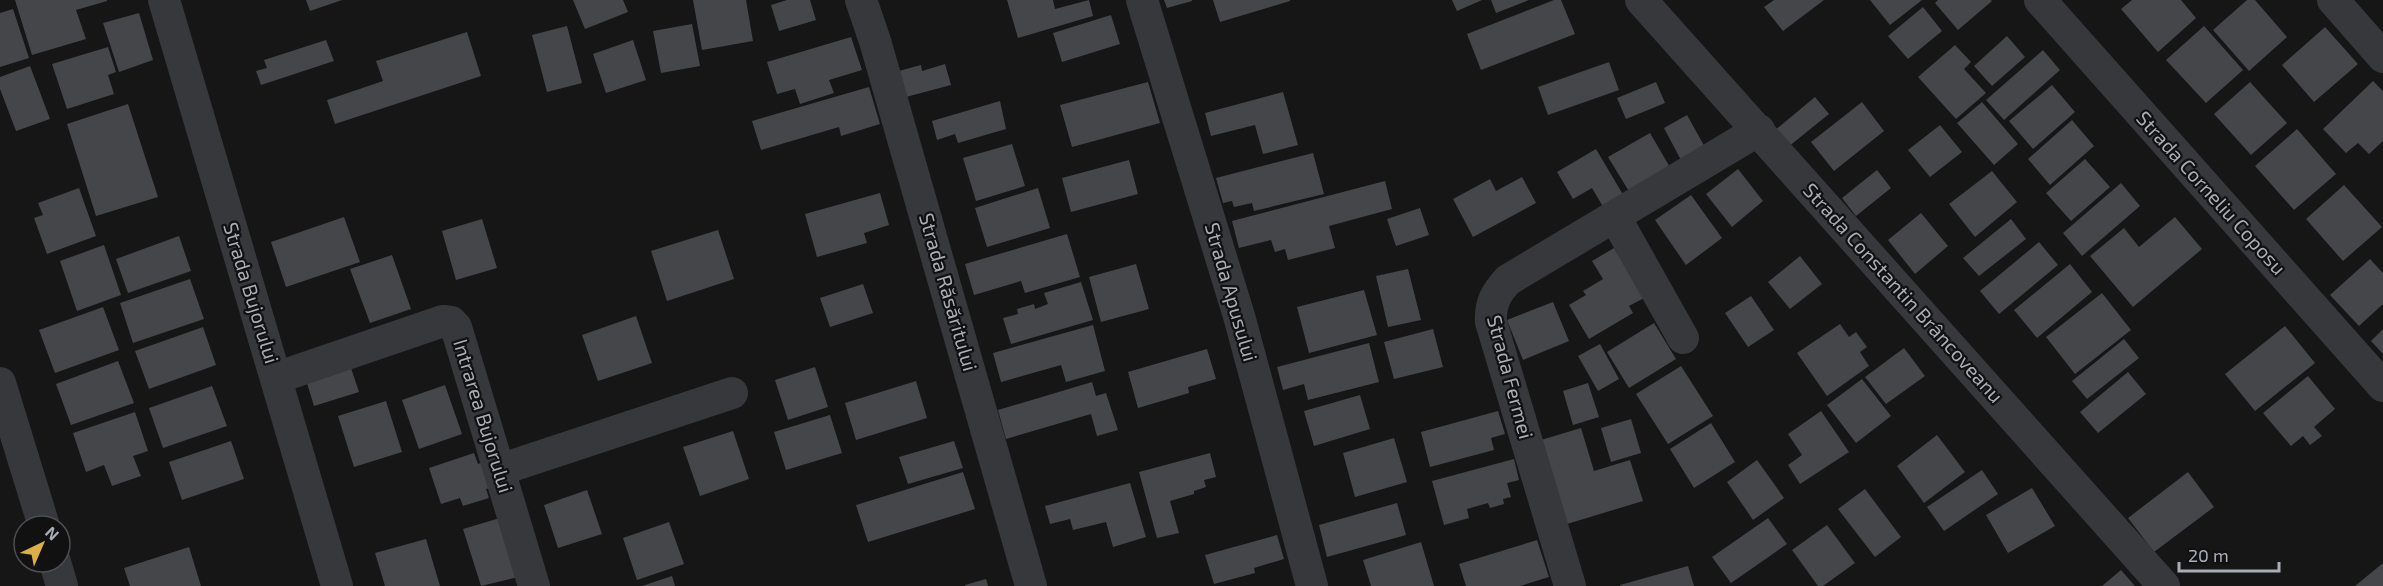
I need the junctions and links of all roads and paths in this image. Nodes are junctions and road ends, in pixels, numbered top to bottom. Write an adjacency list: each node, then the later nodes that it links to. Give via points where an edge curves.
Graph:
1 (164, 0): 11 (street, Strada Bujorului)
2 (861, 0): 19 (street, Strada Răsăritului)
3 (1142, 0): 20 (street, Strada Apusului, via 1239,316)
4 (1641, 0): 8 (street, Strada Constantin Brâncoveanu)
5 (2040, 0): 13 (street, Strada Corneliu Coposu)
6 (2333, 0): 7 (street)
7 (2383, 57)
8 (1759, 130): 9 (street, Strada Fermei); 22 (street, Strada Constantin Brâncoveanu)
9 (1615, 217): 10 (street); 21 (street, Strada Fermei, via 1508,280 1490,308)
10 (1683, 338)
11 (276, 378): 15 (street, Intrarea Bujorului, via 443,321 451,322 456,327); 17 (street, Strada Bujorului)
12 (0, 382): 16 (street)
13 (2383, 386)
14 (732, 393): 15 (street)
15 (499, 470): 18 (street, Intrarea Bujorului)
16 (40, 514)
17 (337, 586)
18 (534, 586)
19 (1030, 586)
20 (1312, 586)
21 (1570, 586)
22 (2164, 586)

